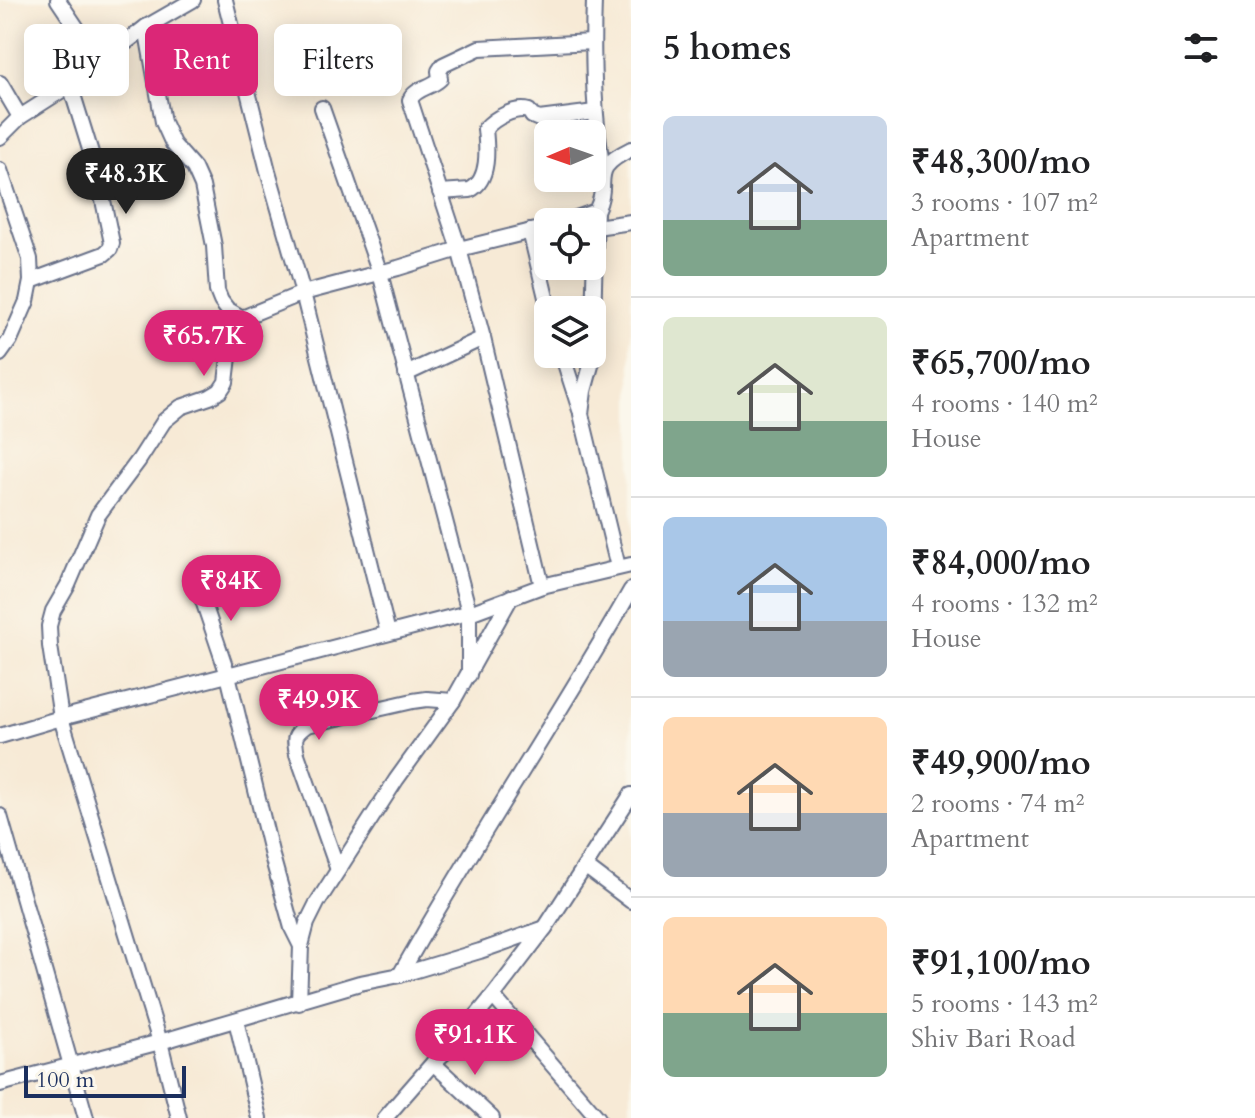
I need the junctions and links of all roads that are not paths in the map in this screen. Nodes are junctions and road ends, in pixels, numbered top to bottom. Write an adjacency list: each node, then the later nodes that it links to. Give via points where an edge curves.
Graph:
1 (58, 0): 5 (street)
2 (193, 0): 6 (street)
3 (225, 0): 29 (street)
4 (594, 0): 7 (street)
5 (74, 24)
6 (151, 24)
7 (592, 42): 13 (street); 20 (street, via 479,48 443,65 437,82 412,95 410,105)
8 (0, 83): 14 (street)
9 (53, 96): 14 (street)
10 (73, 96): 28 (street, via 112,243 104,254)
11 (158, 96): 31 (street, via 173,144 202,186 217,291 227,309)
12 (322, 108): 26 (street)
13 (595, 112): 15 (street); 20 (street, via 539,119 519,109 491,123 485,129 487,159 479,184 475,189)
14 (20, 117): 16 (street)
15 (596, 120)
16 (0, 137)
17 (631, 149): 18 (street)
18 (606, 167)
19 (0, 170): 28 (street, via 30,259)
20 (440, 192): 25 (street)
21 (631, 222): 22 (street)
22 (606, 226)
23 (534, 230): 24 (street)
24 (530, 231): 25 (street); 30 (street)
25 (459, 249): 26 (street); 32 (street)
26 (380, 273): 29 (street); 35 (street)
27 (594, 280): 36 (street, via 592,362)
28 (31, 281): 33 (street, via 27,301)
29 (303, 293): 31 (street); 43 (street)
30 (546, 296)
31 (242, 318): 47 (street, via 232,332 226,382 220,391 181,407 164,421 98,515 53,611 50,646)
32 (483, 338): 35 (street); 39 (street)
33 (0, 354)
34 (566, 368): 36 (street)
35 (406, 374): 42 (street)
36 (581, 414): 37 (street)
37 (625, 566): 39 (street)
38 (197, 583): 44 (street)
39 (542, 586): 41 (street)
40 (631, 590): 56 (street)
41 (511, 597): 42 (street); 45 (street)
42 (469, 612): 43 (street); 45 (street)
43 (388, 633): 44 (street)
44 (228, 675): 47 (street); 55 (street, via 272,856)
45 (469, 675): 46 (street)
46 (453, 701): 52 (street); 52 (street, via 413,701 298,731 297,754)
47 (61, 718): 48 (street); 60 (street)
48 (0, 736)
49 (631, 795): 51 (street)
50 (0, 816): 62 (street)
51 (586, 867): 53 (street); 54 (street)
52 (338, 870): 55 (street, via 307,923)
53 (631, 901)
54 (545, 928): 56 (street); 57 (street)
55 (301, 946): 58 (street)
56 (400, 975): 58 (street)
57 (493, 996): 61 (street); 69 (street)
58 (299, 1003): 59 (street)
59 (236, 1020): 60 (street); 67 (street)
60 (160, 1042): 62 (street); 66 (street)
61 (433, 1063): 64 (street); 68 (street)
62 (71, 1065): 63 (street); 65 (street)
63 (0, 1084)
64 (394, 1115)
65 (86, 1118)
66 (179, 1118)
67 (259, 1118)
68 (492, 1118)
69 (598, 1118)

